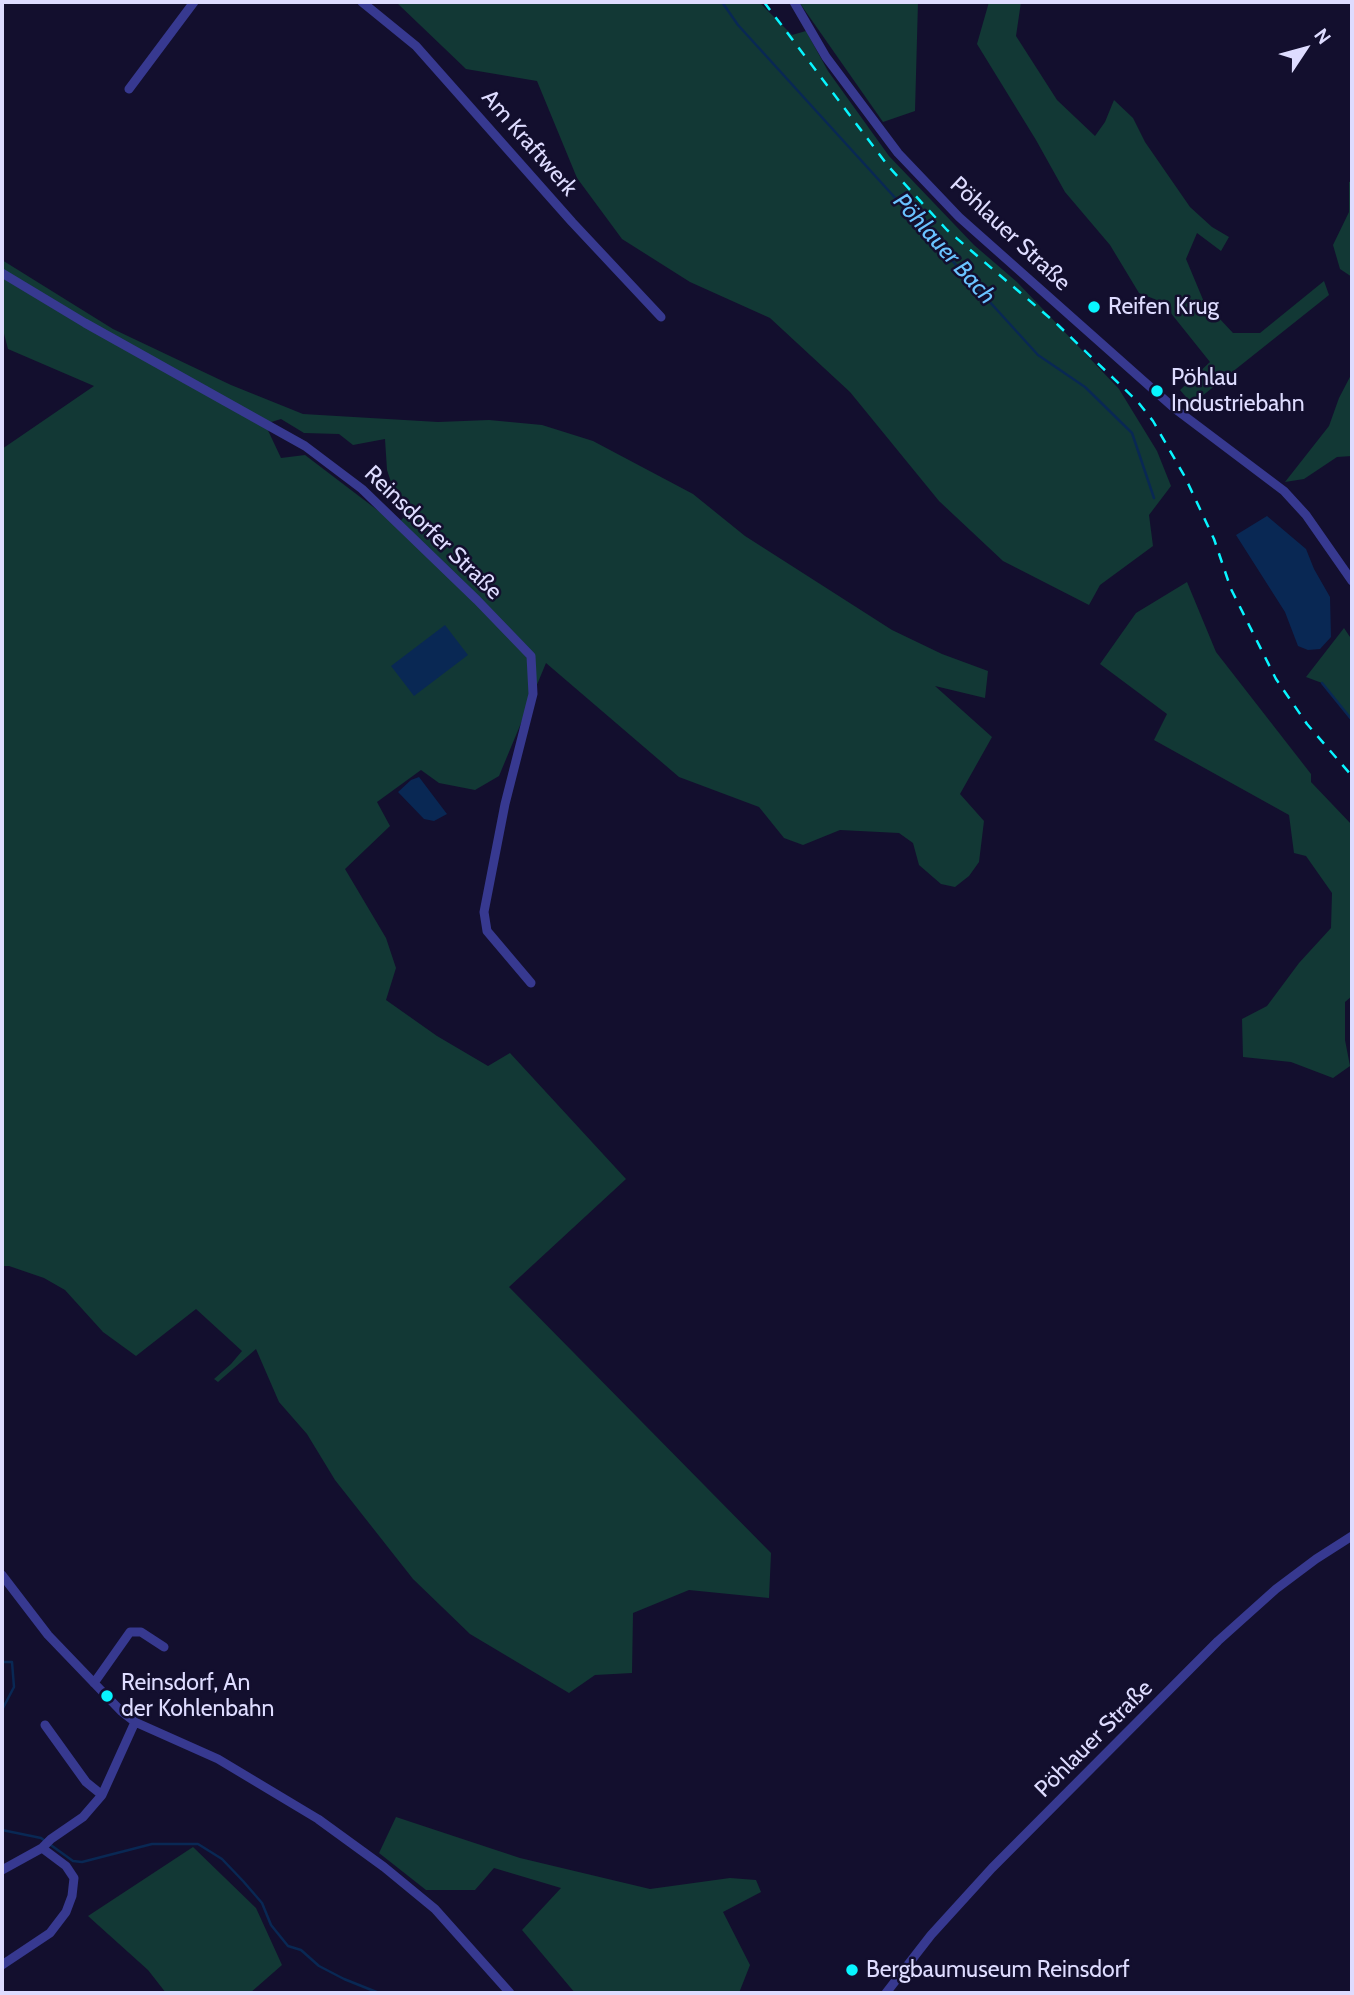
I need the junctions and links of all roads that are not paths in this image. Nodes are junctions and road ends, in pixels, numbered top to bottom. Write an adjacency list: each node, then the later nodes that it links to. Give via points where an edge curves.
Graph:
1 (194, 2): 4 (street)
2 (362, 2): 6 (street, Am Kraftwerk, via 416,46)
3 (794, 2): 7 (street, Pöhlauer Straße, via 826,57 898,153 950,208 1174,408 1284,491)
4 (129, 89)
5 (2, 272): 8 (street, Reinsdorfer Straße, via 305,446 362,489 531,656 533,694 484,912 487,931)
6 (661, 317)
7 (1352, 582)
8 (531, 982)
9 (1352, 1536): 19 (street, Pöhlauer Straße, via 1276,1590 1218,1641 992,1868 931,1935)
10 (2, 1575): 12 (street)
11 (164, 1647): 12 (street, via 141,1632 130,1632)
12 (91, 1681): 13 (street)
13 (135, 1722): 15 (street); 20 (street, via 218,1759 318,1819 435,1909)
14 (45, 1725): 15 (street, via 86,1782)
15 (102, 1795): 16 (street, via 83,1817)
16 (42, 1848): 17 (street); 18 (street, via 74,1878 72,1896 66,1913 50,1933)
17 (2, 1870)
18 (2, 1965)
19 (889, 1991)
20 (510, 1993)

